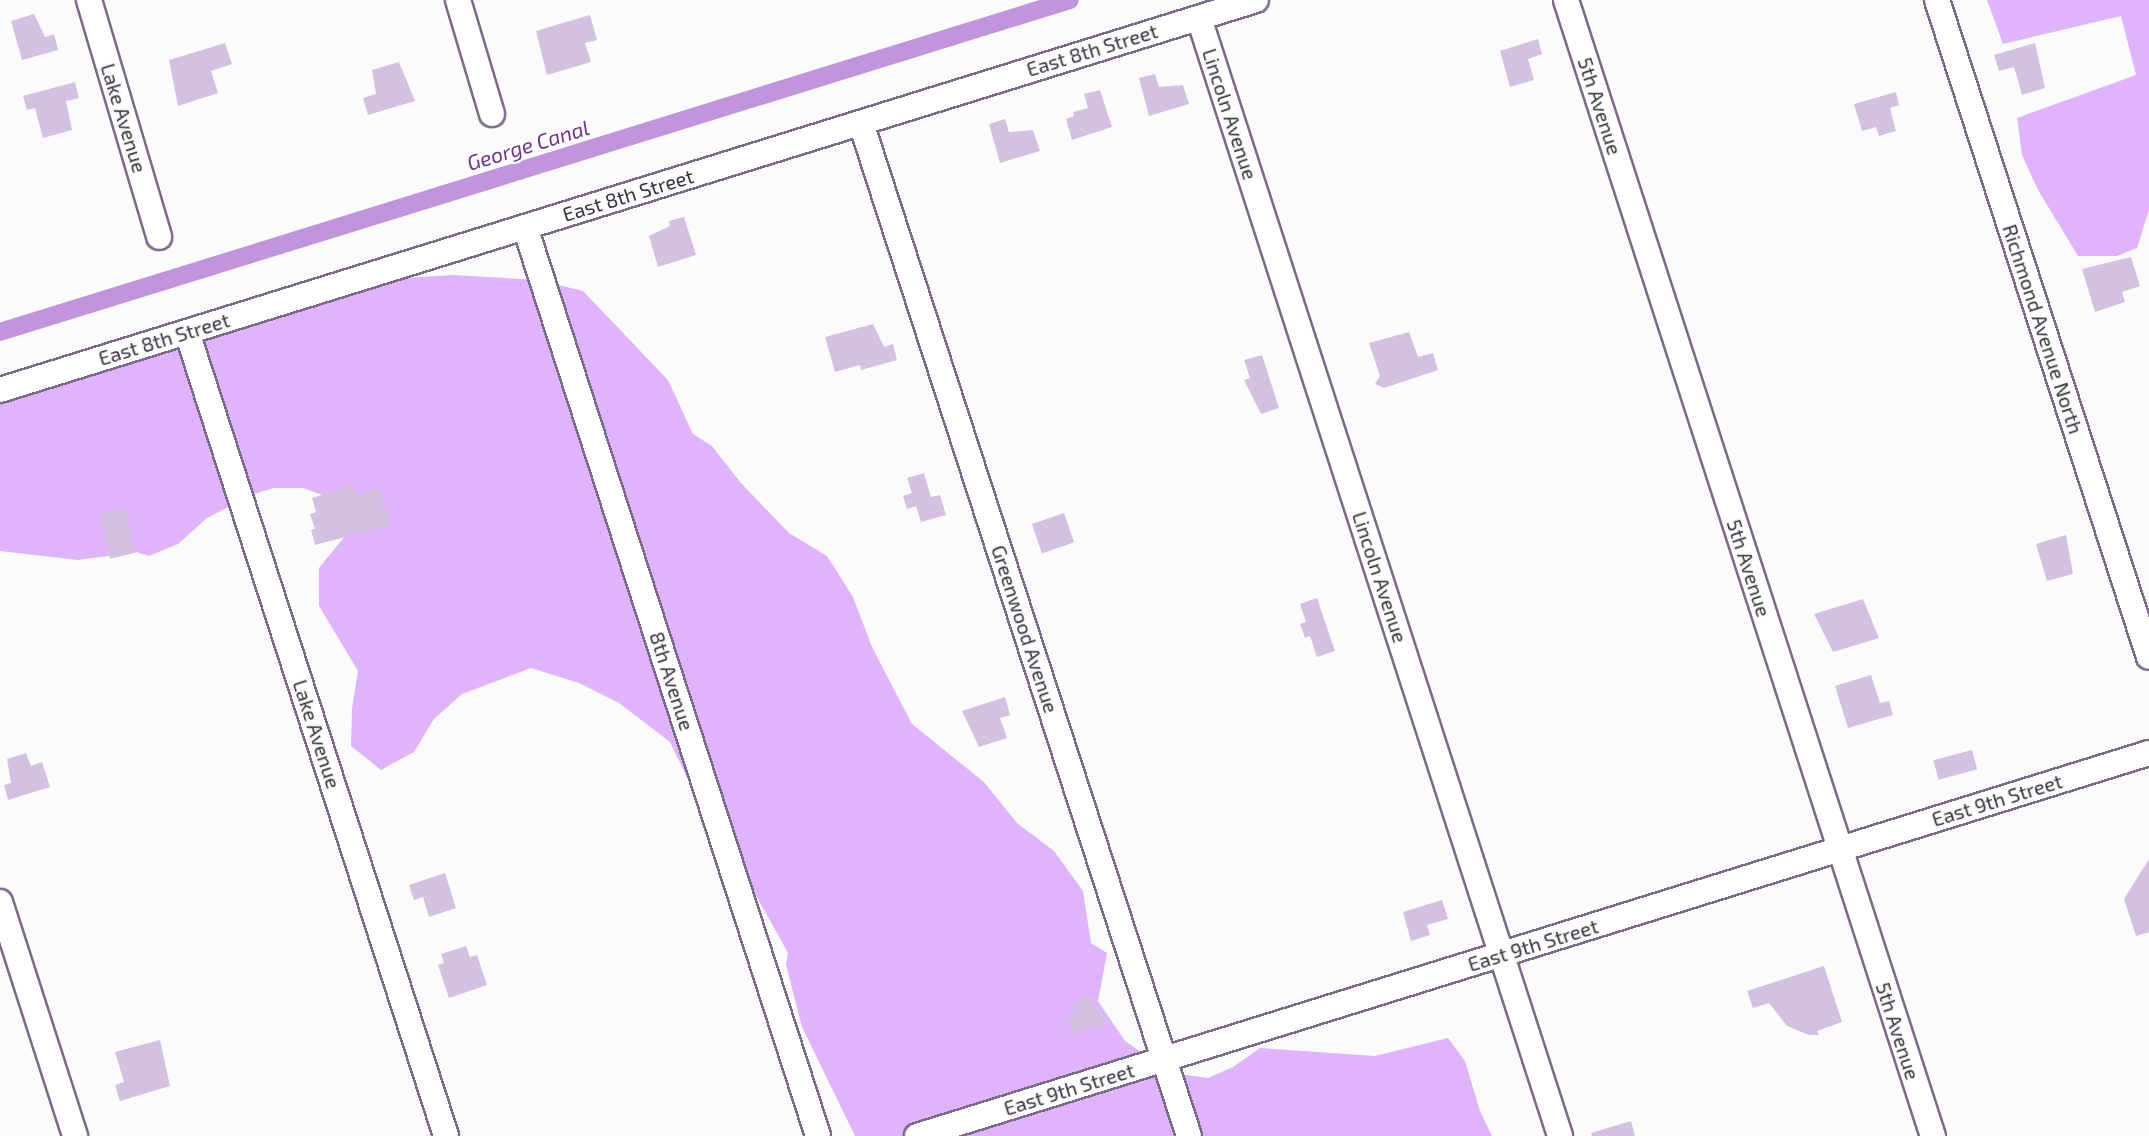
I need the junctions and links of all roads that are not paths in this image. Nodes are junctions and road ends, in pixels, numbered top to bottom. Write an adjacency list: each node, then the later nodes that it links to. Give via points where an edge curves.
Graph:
1 (89, 0): 10 (street, Lake Avenue)
2 (458, 0): 7 (street)
3 (1256, 0): 6 (street, East 8th Street)
4 (1566, 0): 15 (street, 5th Avenue)
5 (1937, 0): 13 (street, Richmond Avenue North)
6 (1199, 18): 8 (street, East 8th Street); 17 (street, Lincoln Avenue)
7 (492, 114)
8 (861, 123): 9 (street, East 8th Street); 18 (street, Greenwood Avenue)
9 (525, 227): 11 (street, East 8th Street); 21 (street, 8th Avenue)
10 (159, 237)
11 (187, 332): 12 (street, East 8th Street); 20 (street, Lake Avenue)
12 (0, 390)
13 (2149, 657)
14 (2149, 753): 15 (street, East 9th Street)
15 (1840, 849): 17 (street, East 9th Street); 25 (street, 5th Avenue)
16 (0, 902): 19 (street)
17 (1502, 954): 18 (street, East 9th Street); 24 (street, Lincoln Avenue)
18 (1165, 1059): 22 (street, East 9th Street); 23 (street, Greenwood Avenue)
19 (75, 1136)
20 (446, 1136)
21 (818, 1136)
22 (917, 1136)
23 (1190, 1136)
24 (1560, 1136)
25 (1933, 1136)

